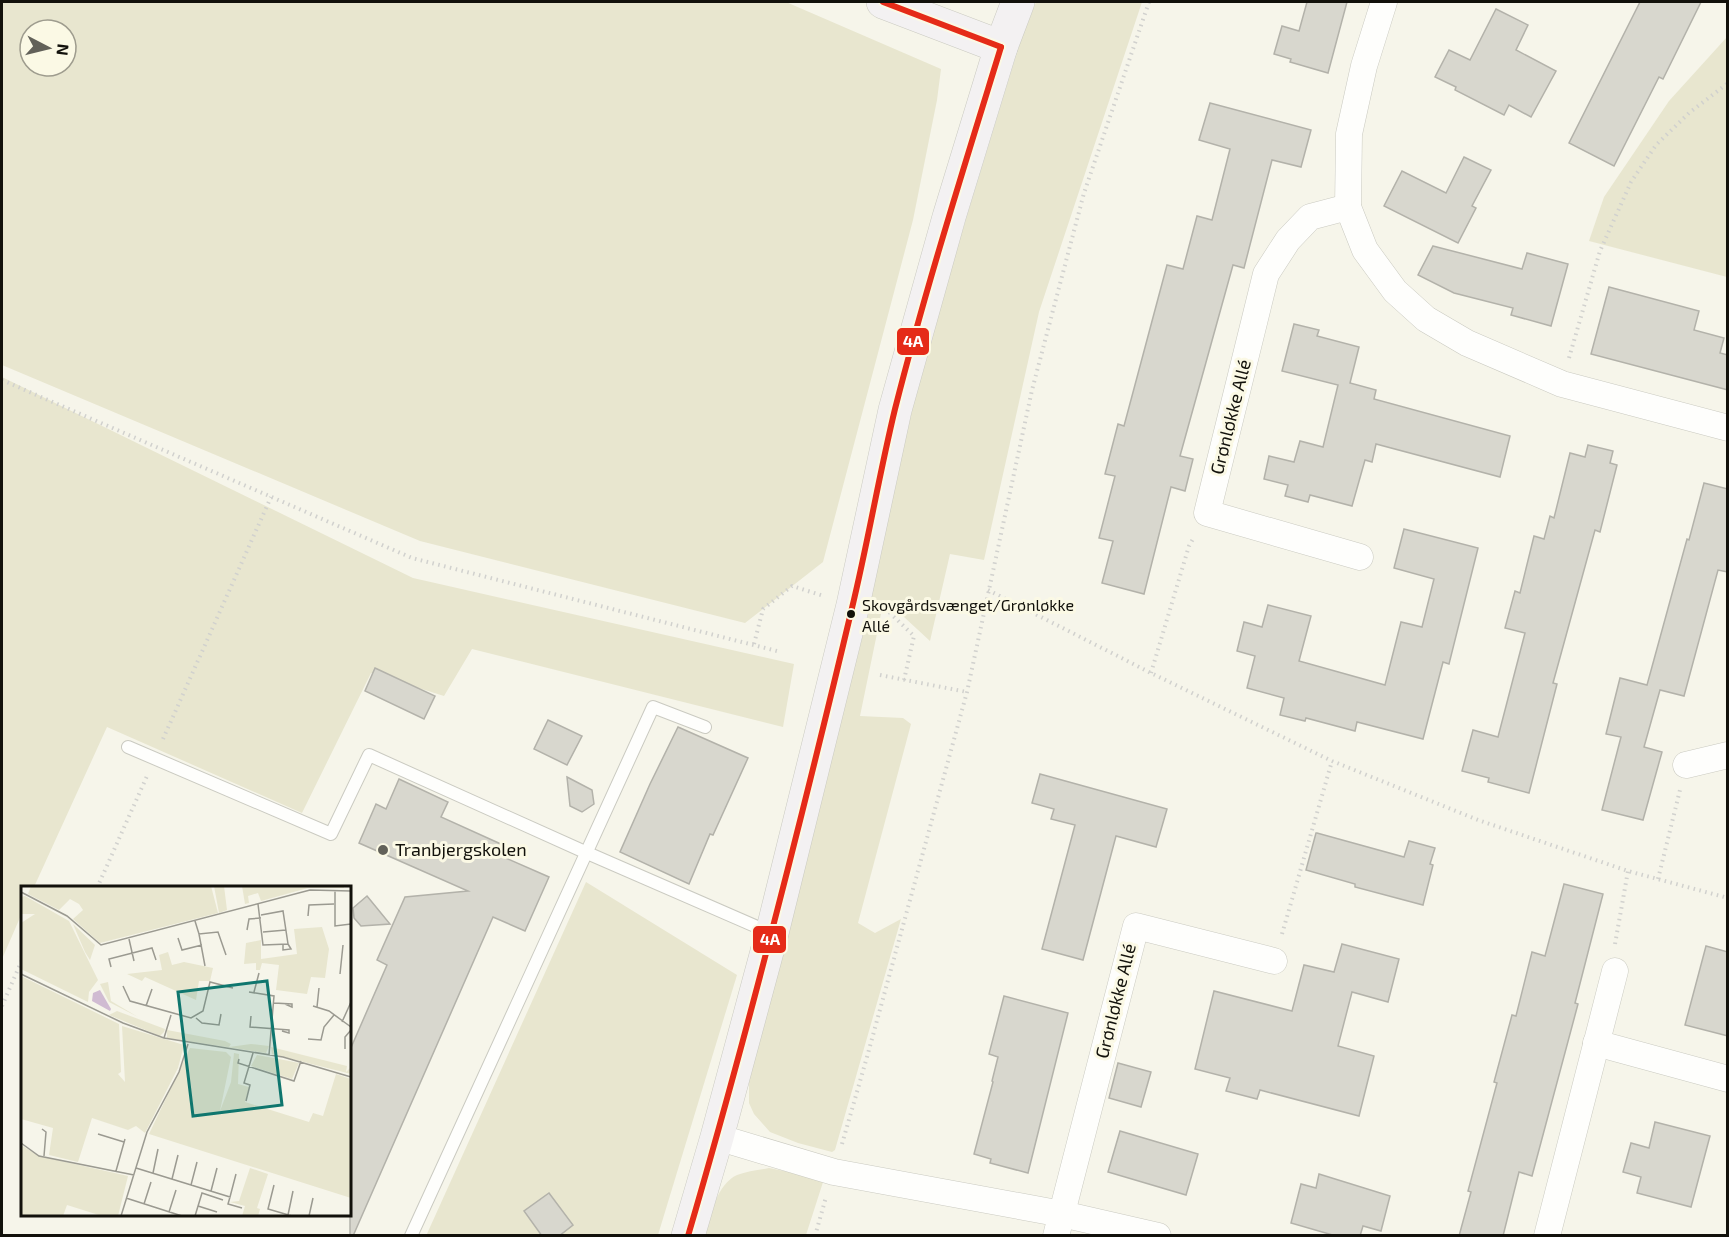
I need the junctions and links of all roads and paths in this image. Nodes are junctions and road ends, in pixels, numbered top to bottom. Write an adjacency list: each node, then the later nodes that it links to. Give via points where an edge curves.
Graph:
1 (883, 2): 5 (street)
2 (1018, 2): 5 (street)
3 (1149, 2): 14 (path, via 1084,193 1032,390)
4 (1384, 2): 7 (street, via 1349,134)
5 (1001, 47): 30 (street, via 895,410 851,614)
6 (1728, 83): 9 (path, via 1656,145 1631,182 1600,251)
7 (1347, 207): 9 (street, via 1365,250 1395,291 1426,319 1467,343); 12 (street, Grønløkke Allé, via 1310,217 1288,240 1266,274)
8 (2, 380): 11 (path)
9 (1562, 384): 10 (street)
10 (1728, 428)
11 (271, 497): 15 (path, via 412,558); 22 (path)
12 (1207, 513): 13 (street); 16 (path, via 1189,546)
13 (1360, 557)
14 (988, 590): 16 (path); 18 (path)
15 (781, 652)
16 (1151, 673): 23 (path)
17 (880, 675): 18 (path)
18 (967, 692): 38 (path)
19 (705, 727): 25 (lane, via 653,707)
20 (128, 747): 22 (lane)
21 (1728, 755): 24 (street)
22 (155, 758): 25 (lane, via 331,834 369,755); 28 (path)
23 (1332, 761): 26 (path, via 1478,820); 31 (path)
24 (1686, 765): 27 (path)
25 (585, 852): 30 (lane); 40 (lane)
26 (1629, 871): 27 (path); 33 (path, via 1612,962)
27 (1658, 879): 29 (path)
28 (98, 886)
29 (1728, 898)
30 (772, 933): 37 (street)
31 (1274, 961): 39 (street, Grønløkke Allé, via 1136,926)
32 (21, 962): 34 (path)
33 (1615, 970): 35 (street)
34 (2, 1006)
35 (1596, 1043): 36 (street); 44 (street)
36 (1728, 1079)
37 (717, 1137): 38 (street); 41 (street)
38 (834, 1172): 39 (street); 42 (path)
39 (1059, 1225): 43 (street)
40 (411, 1236)
41 (688, 1236)
42 (815, 1236)
43 (1158, 1236)
44 (1547, 1236)

